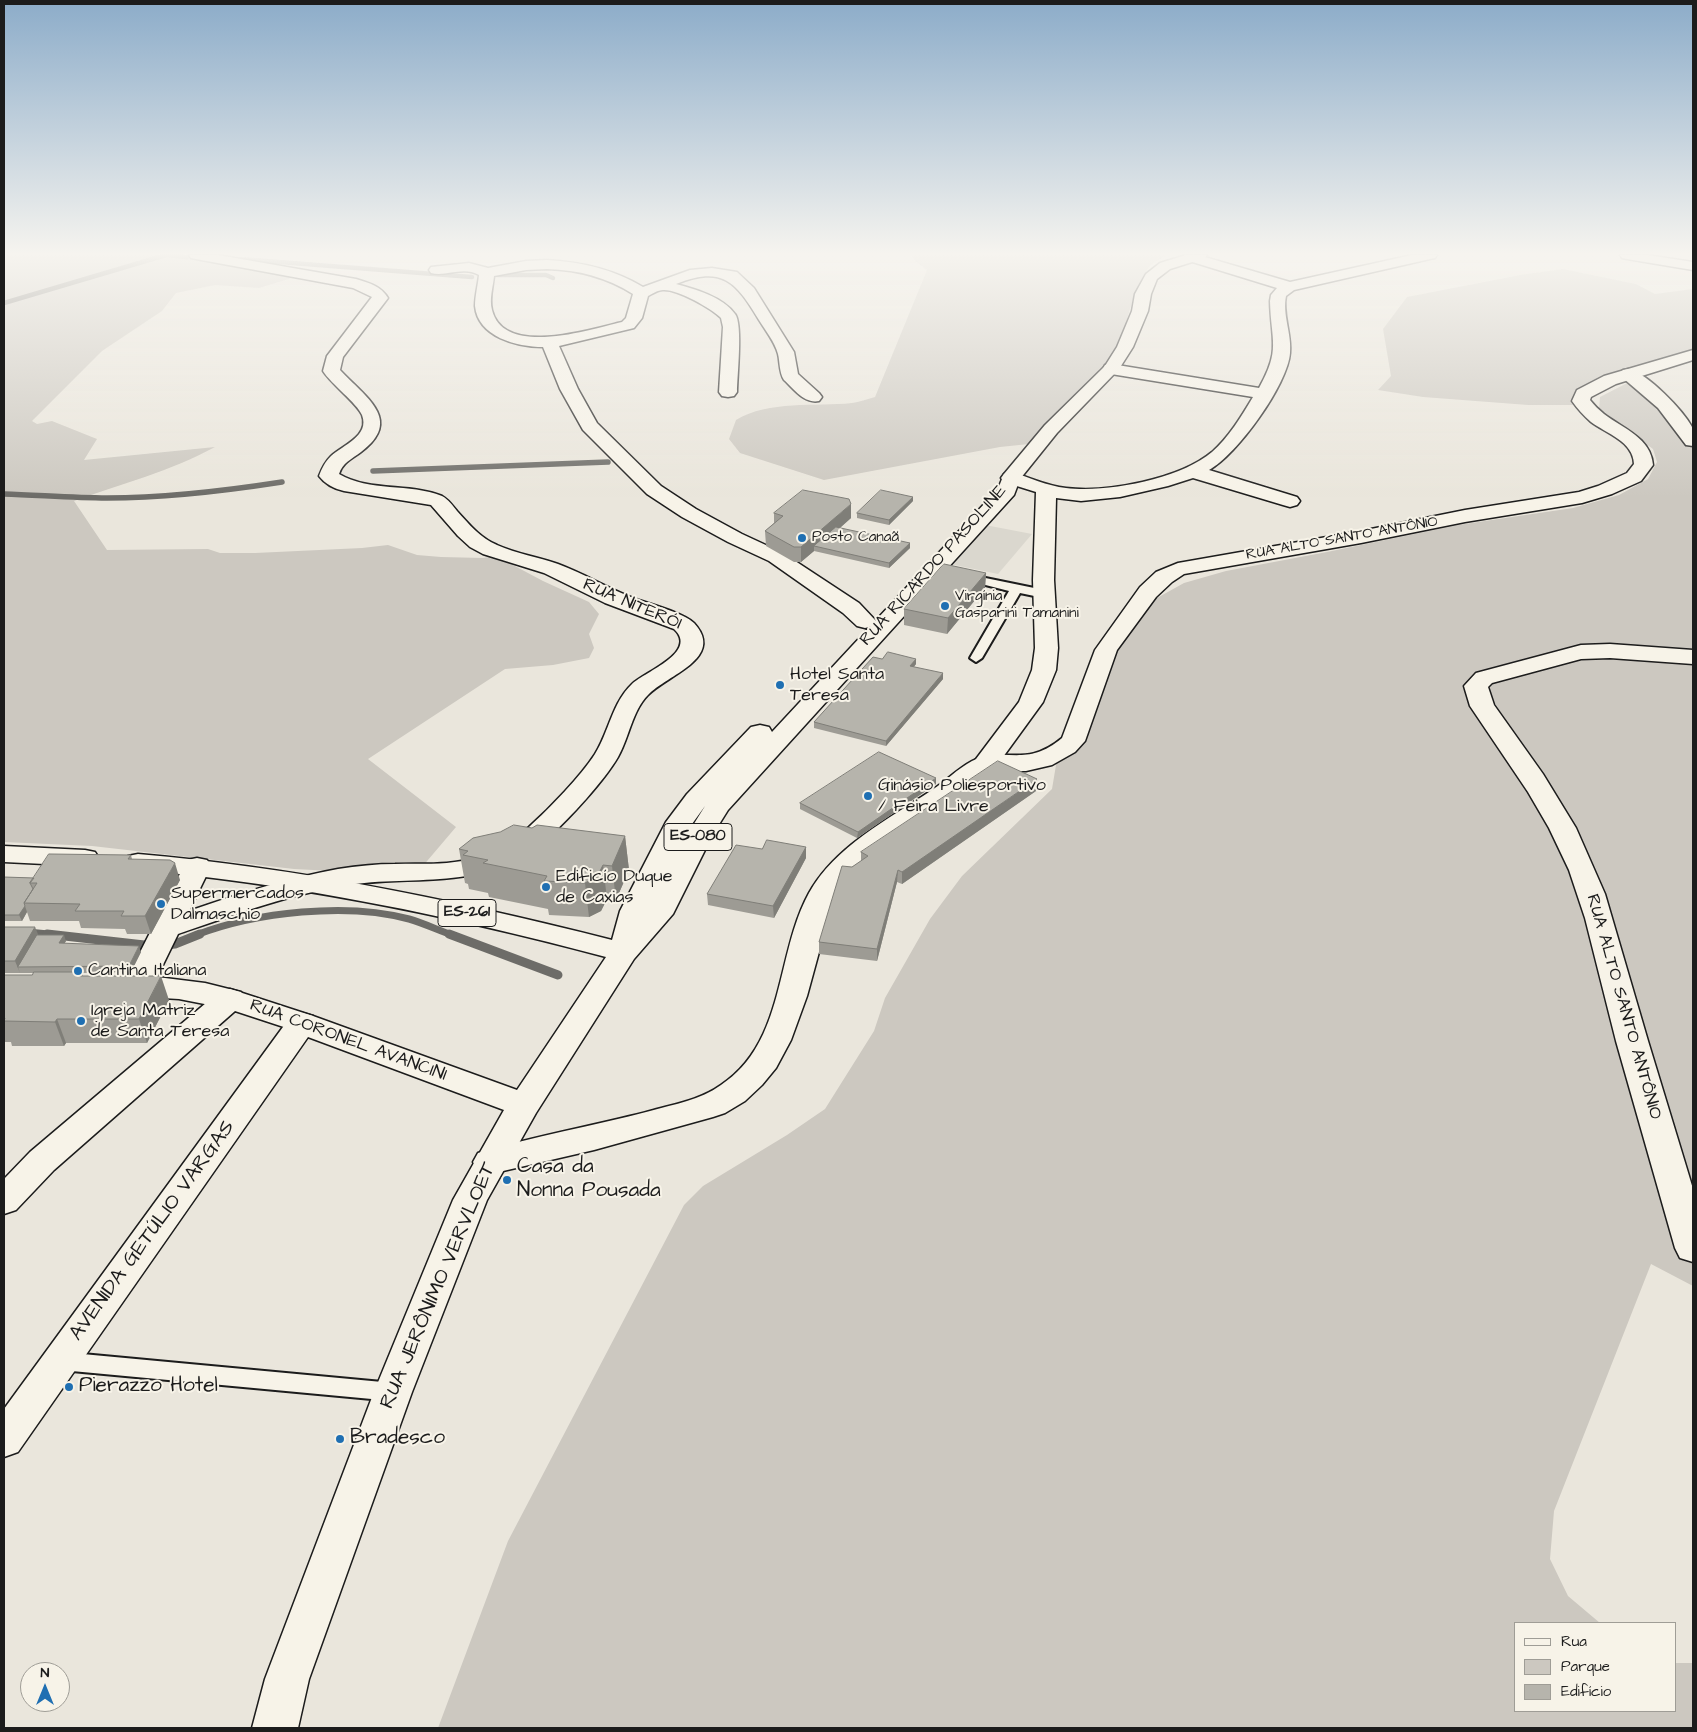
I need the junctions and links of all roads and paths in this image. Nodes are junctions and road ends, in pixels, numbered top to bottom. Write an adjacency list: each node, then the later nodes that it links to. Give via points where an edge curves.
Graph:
1 (350, 336): 29 (street, RUA NITERÓI, via 331,371 373,419 368,436 334,465 329,476 344,485 438,501 477,543 551,569 613,598 682,624 688,629 693,644 686,656 638,690 605,758 534,836 516,848 488,863 454,870 364,874)
2 (509, 336): 8 (street)
3 (578, 336): 8 (street)
4 (731, 336): 12 (street)
5 (776, 336): 14 (street, via 786,352 790,376)
6 (1130, 336): 10 (street, ES-080)
7 (1284, 336): 13 (street, via 1282,356)
8 (549, 342): 23 (street, via 569,389 590,426 654,490 696,517 776,557)
9 (1693, 355): 11 (street, RUA ALTO SANTO ANTÔNIO)
10 (1111, 369): 13 (street); 17 (street, ES-080, via 1051,429)
11 (1629, 374): 15 (street, via 1659,398); 26 (street, RUA ALTO SANTO ANTÔNIO, via 1592,388 1582,400 1596,417 1629,438 1644,454 1644,465 1634,477 1582,497 1178,569 1148,592 1106,650 1073,741 1052,757 1034,763)
12 (728, 392)
13 (1264, 394): 16 (street, via 1230,443 1212,460)
14 (813, 397)
15 (1693, 441)
16 (1192, 471): 18 (street, via 1111,493 1078,495); 19 (street)
17 (1010, 478): 18 (street); 20 (street, RUA RICARDO PASOLINE / ES-080, via 1006,490); 23 (street, RUA RICARDO PASOLINE / ES-080, via 990,488)
18 (1046, 490): 22 (street)
19 (1290, 501)
20 (933, 570): 21 (lane); 31 (street, RUA RICARDO PASOLINE / ES-080, via 718,806 659,914)
21 (1016, 589): 22 (lane); 25 (lane)
22 (1044, 594): 26 (street, via 1046,643 1041,681 1028,705)
23 (865, 621): 31 (street, RUA RICARDO PASOLINE / ES-080, via 686,812 634,912)
24 (1693, 657): 39 (street, RUA ALTO SANTO ANTÔNIO, via 1620,651 1581,652 1484,678 1476,686 1482,706 1549,802 1590,889)
25 (976, 658)
26 (986, 763): 37 (street, via 862,850 828,886 812,922 785,1020 751,1079 730,1097 713,1105 594,1138)
27 (4, 854): 28 (street, ES-261)
28 (197, 866): 29 (street, ES-261); 30 (street)
29 (308, 883): 30 (street); 31 (street, ES-261, via 418,902)
30 (160, 941): 33 (street)
31 (624, 952): 36 (street, RUA JERÔNIMO VERVLOET)
32 (100, 986): 33 (street, RUA CORONEL AVANCINI)
33 (138, 986): 34 (street, RUA CORONEL AVANCINI, via 174,987)
34 (230, 999): 35 (street, RUA CORONEL AVANCINI); 38 (street, via 42,1161)
35 (302, 1023): 36 (street, RUA CORONEL AVANCINI); 40 (street, AVENIDA GETÚLIO VARGAS)
36 (524, 1105): 37 (street, RUA JERÔNIMO VERVLOET)
37 (490, 1162): 41 (street, RUA JERÔNIMO VERVLOET, via 470,1200)
38 (4, 1201)
39 (1693, 1248)
40 (60, 1361): 41 (lane); 42 (street, AVENIDA GETÚLIO VARGAS)
41 (393, 1392): 43 (street, RUA JERÔNIMO VERVLOET, via 287,1680)
42 (4, 1440)
43 (275, 1728)

